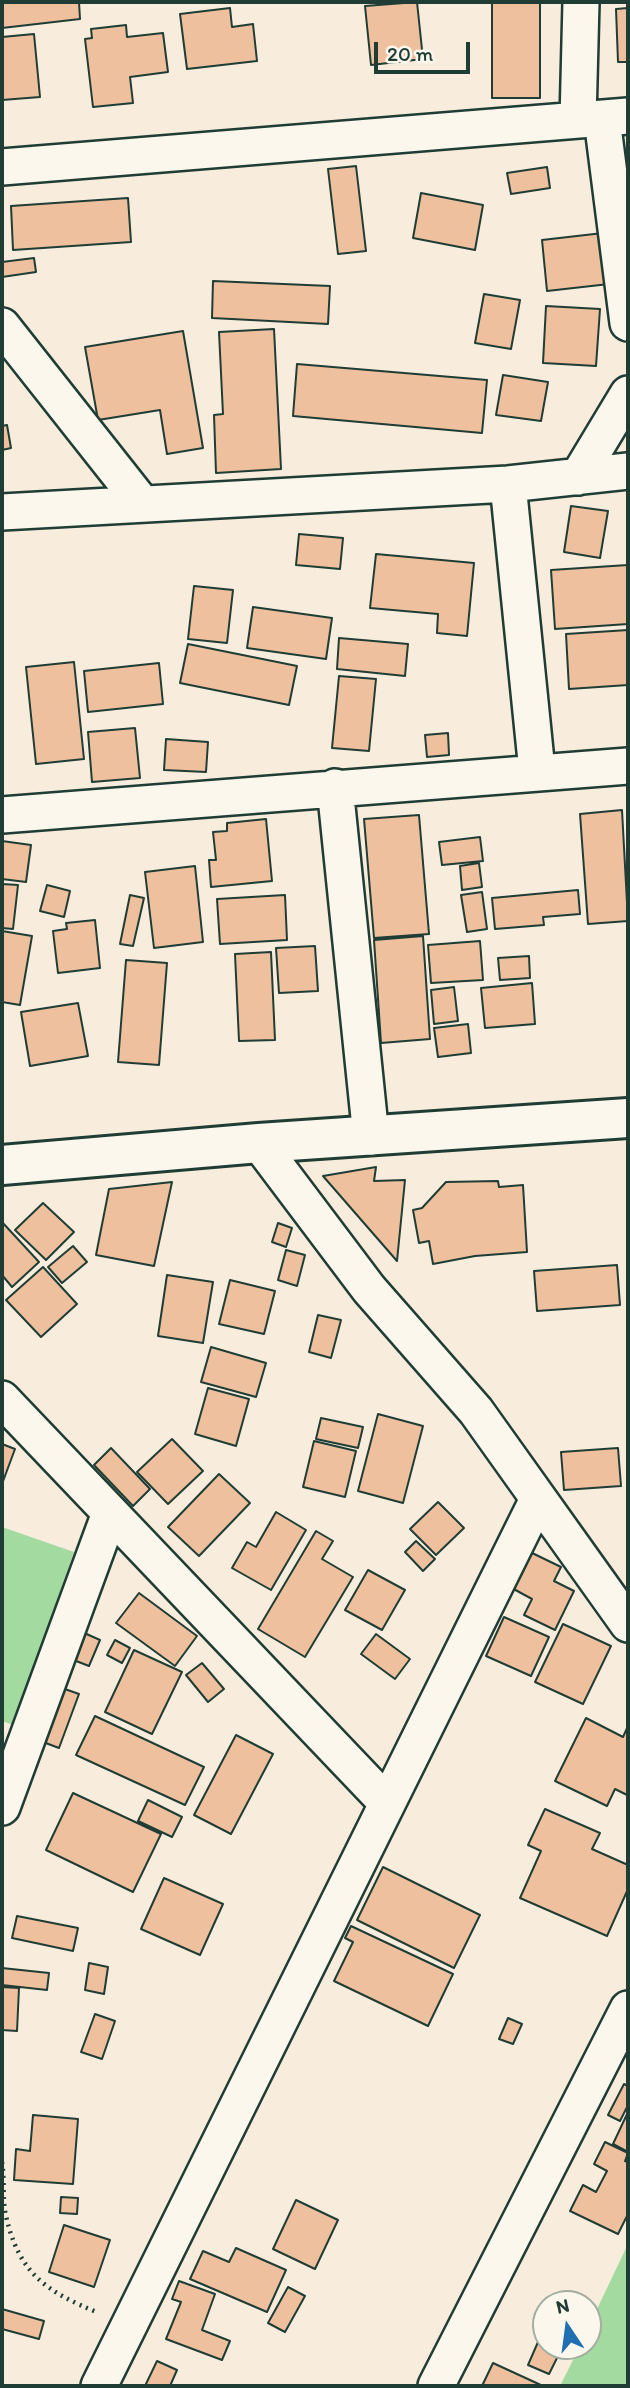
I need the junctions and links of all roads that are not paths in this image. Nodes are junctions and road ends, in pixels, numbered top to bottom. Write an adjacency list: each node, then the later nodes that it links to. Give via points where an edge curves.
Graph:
1 (581, 2): 2 (street)
2 (603, 118): 3 (street); 4 (street)
3 (2, 167)
4 (628, 323)
5 (2, 326): 10 (street)
6 (628, 394): 8 (street)
7 (628, 471): 8 (street)
8 (578, 477): 9 (street)
9 (508, 484): 10 (street); 13 (street)
10 (141, 502): 11 (street)
11 (2, 512)
12 (628, 766): 13 (street)
13 (537, 771): 14 (street)
14 (335, 787): 15 (street); 17 (street)
15 (2, 814)
16 (628, 1118): 17 (street)
17 (371, 1137): 18 (street)
18 (258, 1143): 19 (street); 21 (street, via 369,1289 476,1410)
19 (2, 1165)
20 (2, 1399): 22 (street)
21 (538, 1499): 23 (street); 24 (street)
22 (110, 1513): 24 (street); 25 (street)
23 (628, 1624)
24 (387, 1803): 27 (street)
25 (2, 1807)
26 (628, 2008): 28 (street)
27 (99, 2386)
28 (436, 2386)

